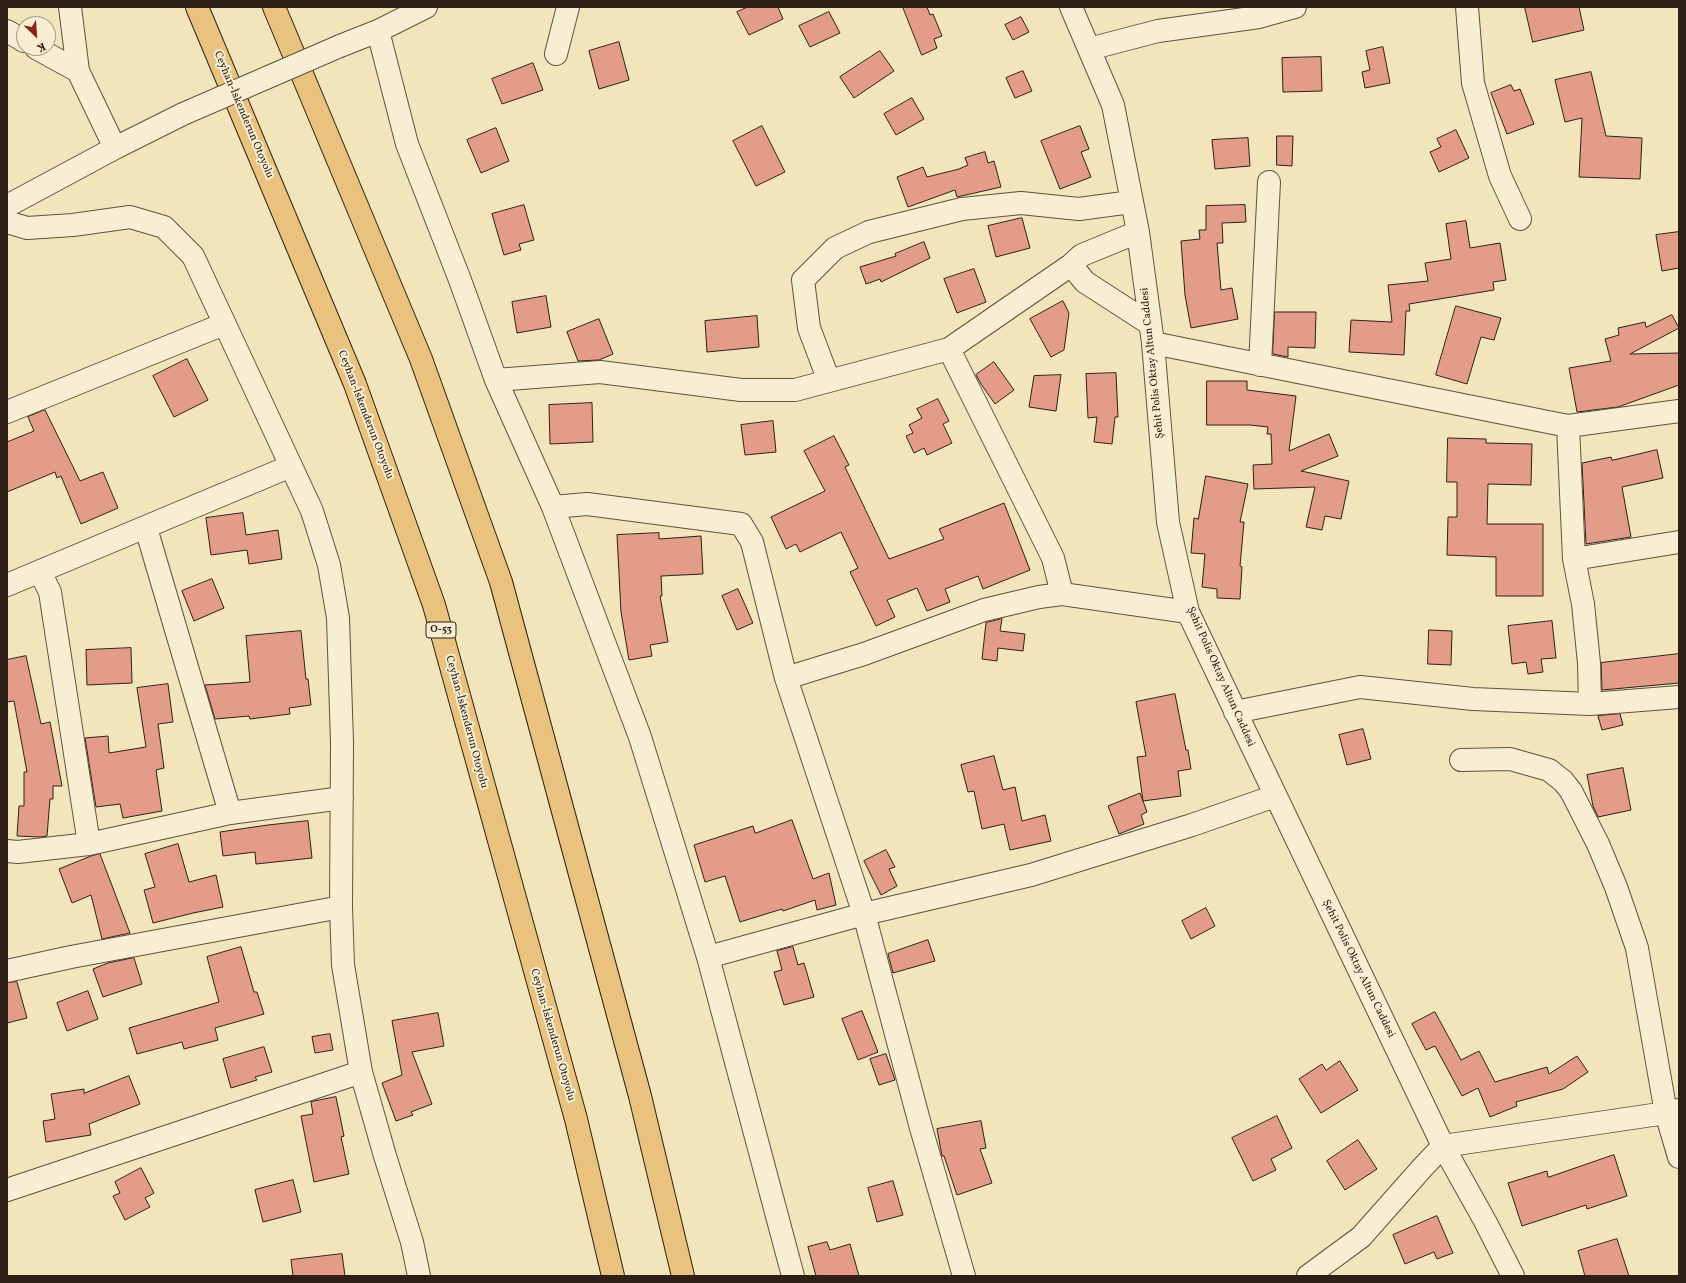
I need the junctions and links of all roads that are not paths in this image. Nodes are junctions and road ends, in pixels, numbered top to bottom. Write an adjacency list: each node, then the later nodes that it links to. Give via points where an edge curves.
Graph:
1 (70, 7): 13 (street)
2 (197, 7): 60 (highway, Ceyhan-İskenderun Otoyolu / O-53, via 355,384 434,605 576,1119)
3 (274, 7): 61 (highway, via 421,359 501,582 640,1096)
4 (426, 7): 9 (street)
5 (568, 7): 11 (street)
6 (1071, 7): 10 (street, Şehit Polis Oktay Altun Caddesi)
7 (1295, 7): 10 (street, via 1259,17 1158,31)
8 (1467, 7): 18 (street, via 1473,83 1500,176)
9 (378, 31): 14 (street, bridge, via 183,114); 26 (street, via 407,144)
10 (1089, 49): 16 (street, Şehit Polis Oktay Altun Caddesi, via 1113,105)
11 (556, 54)
12 (51, 56): 13 (street)
13 (78, 70): 14 (street)
14 (115, 148): 17 (street)
15 (1269, 182): 25 (street)
16 (1131, 202): 20 (street, Şehit Polis Oktay Altun Caddesi); 27 (street, via 1079,209 1022,203 962,209 869,232 835,248 803,280 809,328)
17 (7, 206)
18 (1520, 219)
19 (7, 222): 22 (street, via 27,228 130,217 164,227 193,256)
20 (1138, 232): 21 (street, via 1082,255); 23 (street, Şehit Polis Oktay Altun Caddesi)
21 (1071, 265): 23 (street, via 1086,282); 24 (street)
22 (224, 324): 29 (street); 31 (street)
23 (1152, 334): 25 (street); 39 (street, Şehit Polis Oktay Altun Caddesi, via 1168,522)
24 (949, 348): 27 (street); 38 (street, via 1053,558)
25 (1260, 364): 30 (street)
26 (496, 380): 27 (street, via 600,372 748,390 795,390); 32 (street)
27 (829, 381)
28 (1679, 411): 30 (street)
29 (7, 412)
30 (1568, 426): 35 (street)
31 (291, 466): 33 (street); 46 (street, via 312,511 329,566 338,618)
32 (553, 507): 40 (street, via 587,504 741,524 752,542); 52 (street, via 640,737)
33 (146, 528): 36 (street); 47 (street)
34 (1679, 542): 35 (street)
35 (1574, 559): 42 (street, via 1583,604)
36 (40, 572): 37 (street); 48 (street, via 50,592)
37 (7, 585)
38 (1062, 594): 39 (street); 40 (street, via 984,610 864,654)
39 (1188, 612): 43 (street, Şehit Polis Oktay Altun Caddesi)
40 (786, 678): 51 (street)
41 (1679, 697): 42 (street)
42 (1590, 704): 43 (street, via 1473,699 1360,687)
43 (1235, 712): 45 (street, Şehit Polis Oktay Altun Caddesi)
44 (1461, 760): 55 (street, via 1510,759 1549,770 1571,791 1598,844 1637,948)
45 (1275, 796): 51 (street, via 1192,825 1031,875); 56 (street, Şehit Polis Oktay Altun Caddesi)
46 (342, 798): 47 (street); 50 (street)
47 (230, 813): 48 (street)
48 (89, 844): 49 (street)
49 (7, 851)
50 (341, 907): 53 (street); 54 (street, via 344,965)
51 (864, 914): 52 (street); 63 (street, via 921,1128)
52 (708, 957): 62 (street)
53 (7, 971)
54 (361, 1072): 58 (street); 59 (street, via 412,1242)
55 (1672, 1111): 56 (street); 57 (street)
56 (1443, 1146): 64 (street, via 1361,1237); 65 (street, Şehit Polis Oktay Altun Caddesi)
57 (1679, 1157)
58 (7, 1190)
59 (419, 1276)
60 (613, 1276)
61 (683, 1276)
62 (793, 1276)
63 (964, 1276)
64 (1308, 1276)
65 (1513, 1276)

